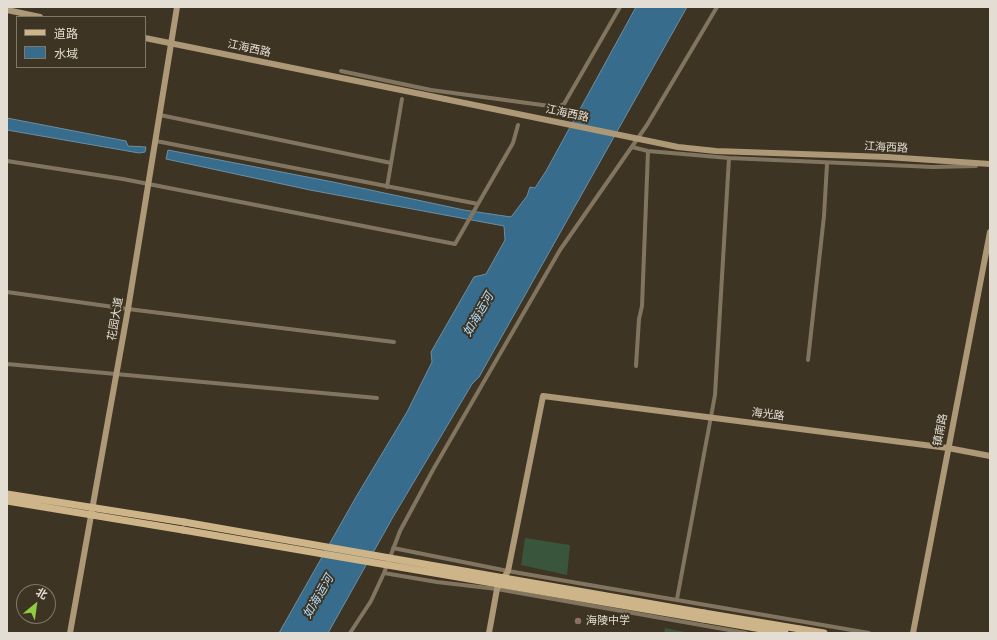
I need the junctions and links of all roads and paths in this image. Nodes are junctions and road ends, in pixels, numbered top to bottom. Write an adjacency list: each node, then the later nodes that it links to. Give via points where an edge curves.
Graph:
1 (177, 7): 7 (street, 花园大道)
2 (620, 7): 8 (street, via 564,104 557,107 431,90)
3 (717, 7): 13 (street)
4 (7, 10): 5 (street)
5 (35, 16)
6 (146, 38): 7 (street, 江海西路)
7 (171, 43): 10 (street, 花园大道); 19 (street, 江海西路, bridge, via 678,147 716,152)
8 (341, 71)
9 (402, 99): 17 (street)
10 (160, 115): 12 (street, 花园大道); 17 (street)
11 (518, 125): 22 (street, via 513,143)
12 (156, 141): 20 (street, 花园大道); 21 (street)
13 (632, 147): 14 (street); 40 (street, via 560,250 434,468)
14 (648, 152): 15 (street); 29 (street, via 642,306)
15 (729, 158): 18 (street); 32 (street, via 716,395)
16 (7, 161): 20 (street)
17 (391, 162): 21 (street)
18 (827, 164): 19 (street, via 933,167); 27 (street, via 824,216)
19 (990, 164)
20 (149, 184): 22 (street, via 455,244); 25 (street, 花园大道)
21 (387, 187): 22 (street)
22 (478, 204)
23 (990, 232): 33 (street, 镇南路)
24 (7, 292): 25 (street)
25 (128, 309): 26 (street); 30 (street, 花园大道)
26 (394, 342)
27 (808, 360)
28 (7, 364): 30 (street)
29 (636, 366)
30 (116, 375): 31 (street); 37 (street, 花园大道)
31 (377, 398)
32 (712, 418): 33 (street, 海光路); 41 (street, 海光路, via 543,396); 44 (street)
33 (948, 448): 34 (street, 海光路); 53 (street, 镇南路)
34 (990, 456)
35 (7, 494): 37 (main road)
36 (7, 501): 38 (main road)
37 (94, 509): 38 (street, 花园大道); 39 (main road)
38 (92, 516): 39 (main road); 46 (street, 花园大道)
39 (184, 526): 45 (main road, bridge)
40 (393, 548): 41 (street); 42 (street)
41 (508, 572): 43 (street); 44 (street)
42 (384, 573): 43 (street); 47 (street)
43 (497, 589): 48 (street); 49 (street)
44 (677, 599): 52 (street)
45 (704, 616): 50 (main road); 51 (main road)
46 (70, 633)
47 (350, 633)
48 (489, 633)
49 (746, 633)
50 (786, 633)
51 (824, 633)
52 (869, 633)
53 (913, 633)

